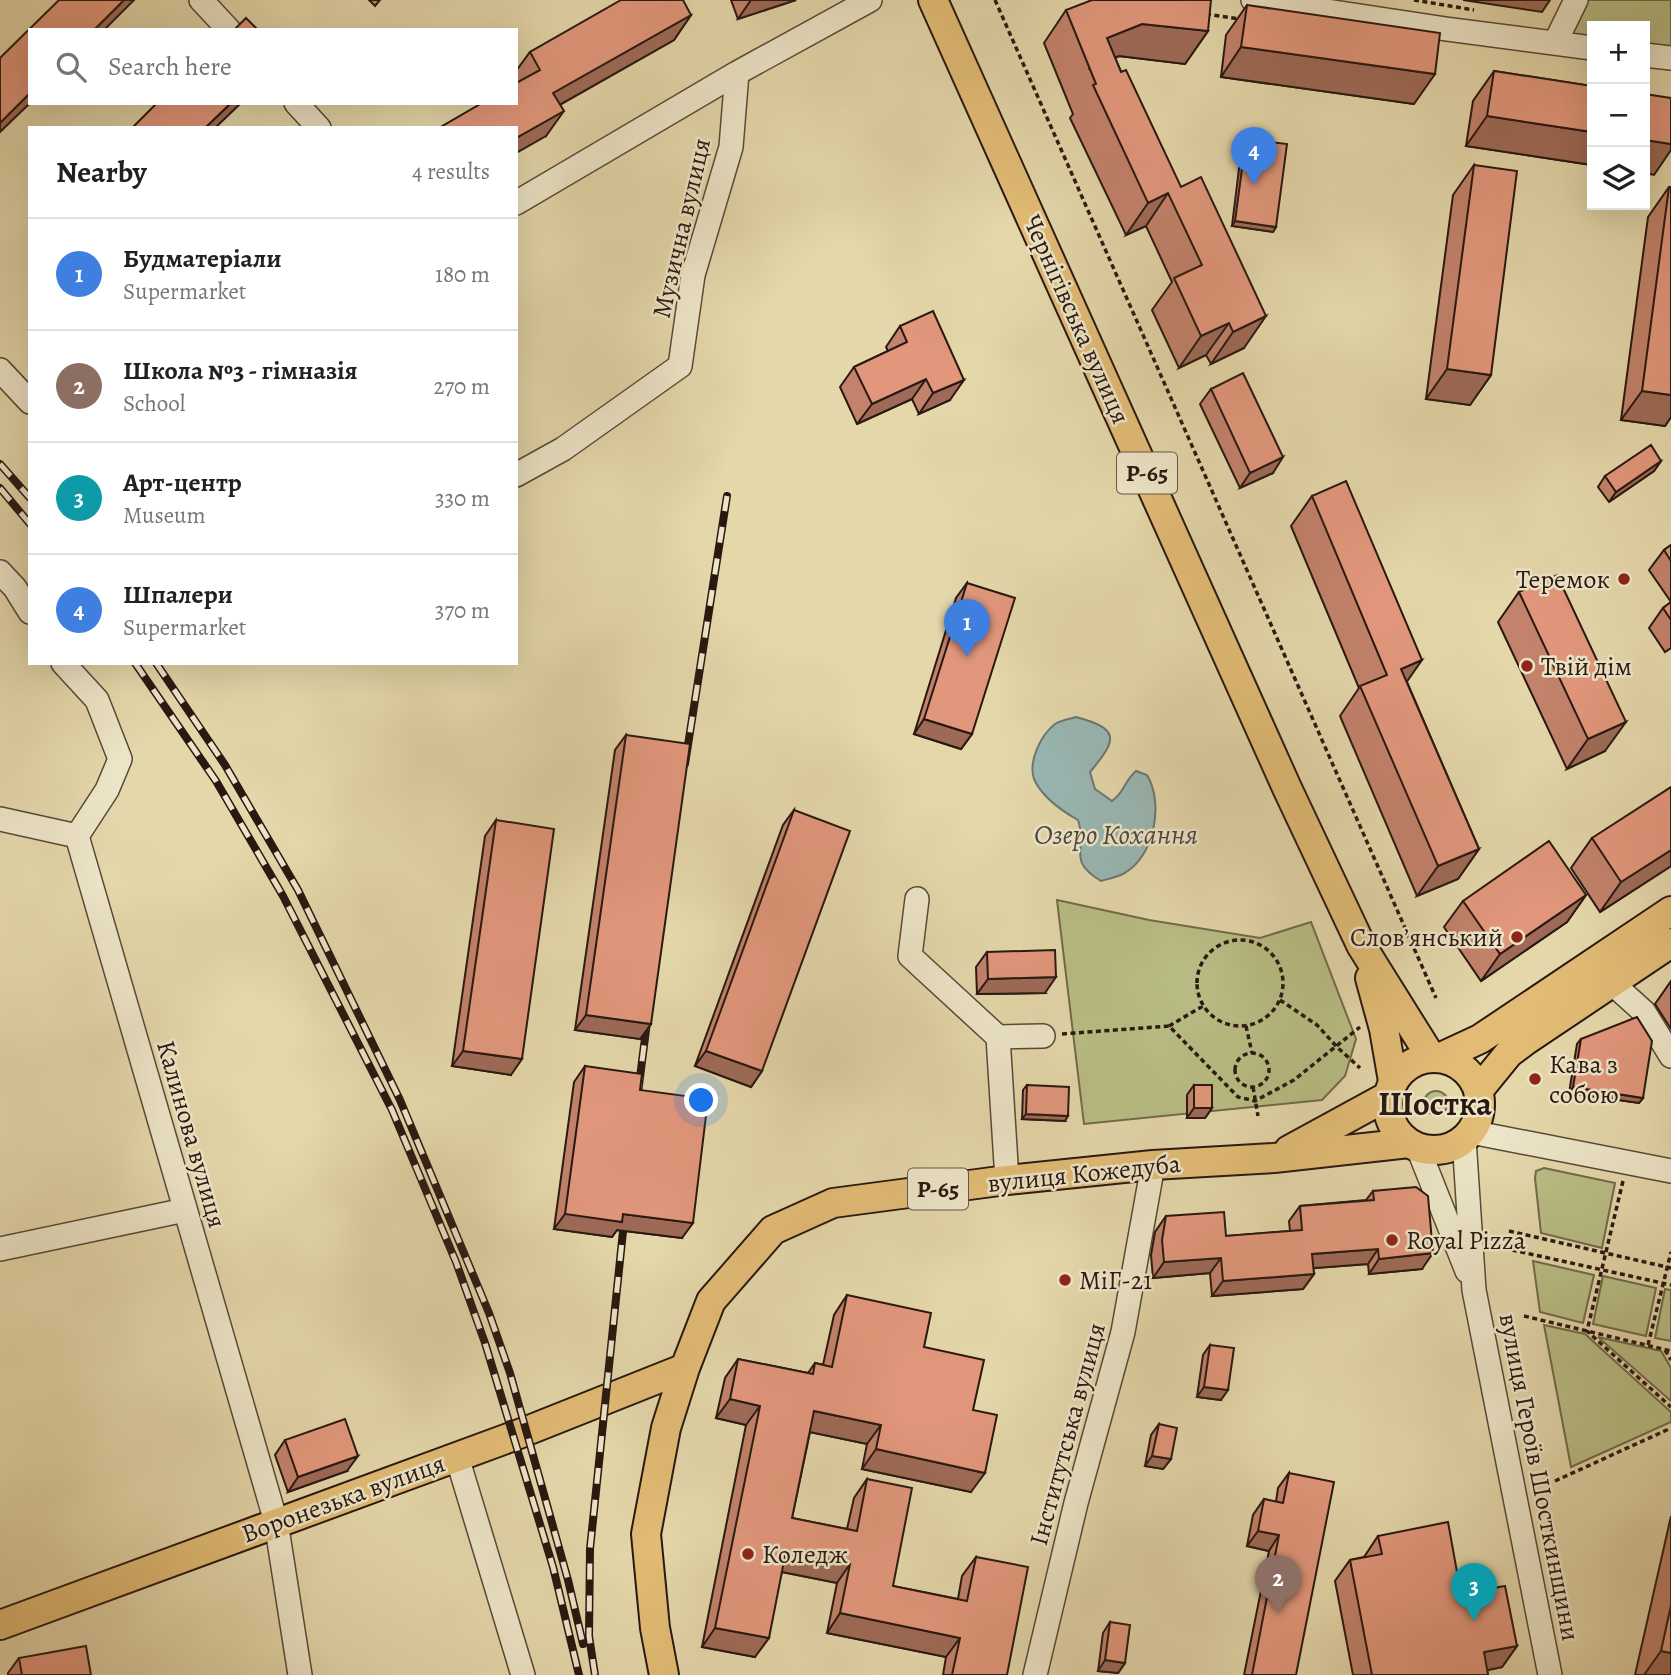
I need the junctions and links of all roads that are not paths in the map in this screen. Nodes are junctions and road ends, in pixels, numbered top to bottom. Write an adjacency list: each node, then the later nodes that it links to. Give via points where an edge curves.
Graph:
1 (201, 0): 6 (street)
2 (870, 0): 11 (street)
3 (933, 0): 26 (main road, Чернігівська вулиця / Р-65)
4 (1253, 0): 7 (street)
5 (1576, 0): 7 (street)
6 (227, 28)
7 (1555, 43): 8 (street)
8 (1587, 47)
9 (1650, 56): 10 (street)
10 (1671, 58)
11 (737, 74): 14 (street); 17 (street, Музична вулиця, via 731,147 693,275 680,366 563,449)
12 (298, 105): 13 (street)
13 (317, 126)
14 (518, 203)
15 (0, 370): 16 (street)
16 (28, 400)
17 (518, 474)
18 (0, 572): 19 (street)
19 (28, 609)
20 (65, 665): 22 (street, via 97,700 120,759 107,790)
21 (0, 819): 22 (street)
22 (77, 836): 40 (street, Калинова вулиця)
23 (918, 900): 29 (street, via 910,956)
24 (1671, 911): 31 (main road, via 1480,1039)
25 (1671, 943): 27 (main road)
26 (1361, 944): 31 (main road, Чернігівська вулиця / Р-65); 32 (main road, Чернігівська вулиця / Р-65, via 1384,1029)
27 (1613, 984): 30 (street, via 1644,1012); 33 (main road, via 1517,1047)
28 (1042, 1036): 29 (street)
29 (998, 1037): 39 (street)
30 (1671, 1056)
31 (1435, 1058): 32 (main road, Р-65, via 1409,1064); 33 (main road, Р-65, via 1464,1068)
32 (1390, 1089): 35 (main road, Р-65, via 1391,1123); 36 (main road, вулиця Кожедуба / Р-65, via 1348,1120)
33 (1478, 1091): 34 (main road, via 1479,1112)
34 (1467, 1136): 35 (main road, Р-65, via 1447,1148 1428,1150); 38 (street); 42 (street, вулиця Героїв Шосткинщини)
35 (1413, 1145): 36 (main road, вулиця Кожедуба / Р-65); 42 (street, вулиця Героїв Шосткинщини)
36 (1274, 1158): 37 (main road, вулиця Кожедуба / Р-65)
37 (1153, 1165): 39 (main road, вулиця Кожедуба / Р-65); 50 (street, Інститутська вулиця, via 1123,1332)
38 (1671, 1171)
39 (1007, 1180): 43 (main road, вулиця Кожедуба / Р-65, via 833,1203 773,1230 710,1301)
40 (186, 1210): 41 (street); 45 (street, Калинова вулиця)
41 (0, 1249)
42 (1474, 1290): 51 (street, вулиця Героїв Шосткинщини)
43 (685, 1368): 44 (main road, Воронезька вулиця); 49 (main road, Р-65, via 666,1428 646,1534)
44 (457, 1457): 45 (main road, Воронезька вулиця); 48 (street)
45 (276, 1522): 46 (main road, Воронезька вулиця); 47 (street, Калинова вулиця)
46 (0, 1625)
47 (300, 1675)
48 (523, 1675)
49 (664, 1675)
50 (1035, 1675)
51 (1550, 1675)

